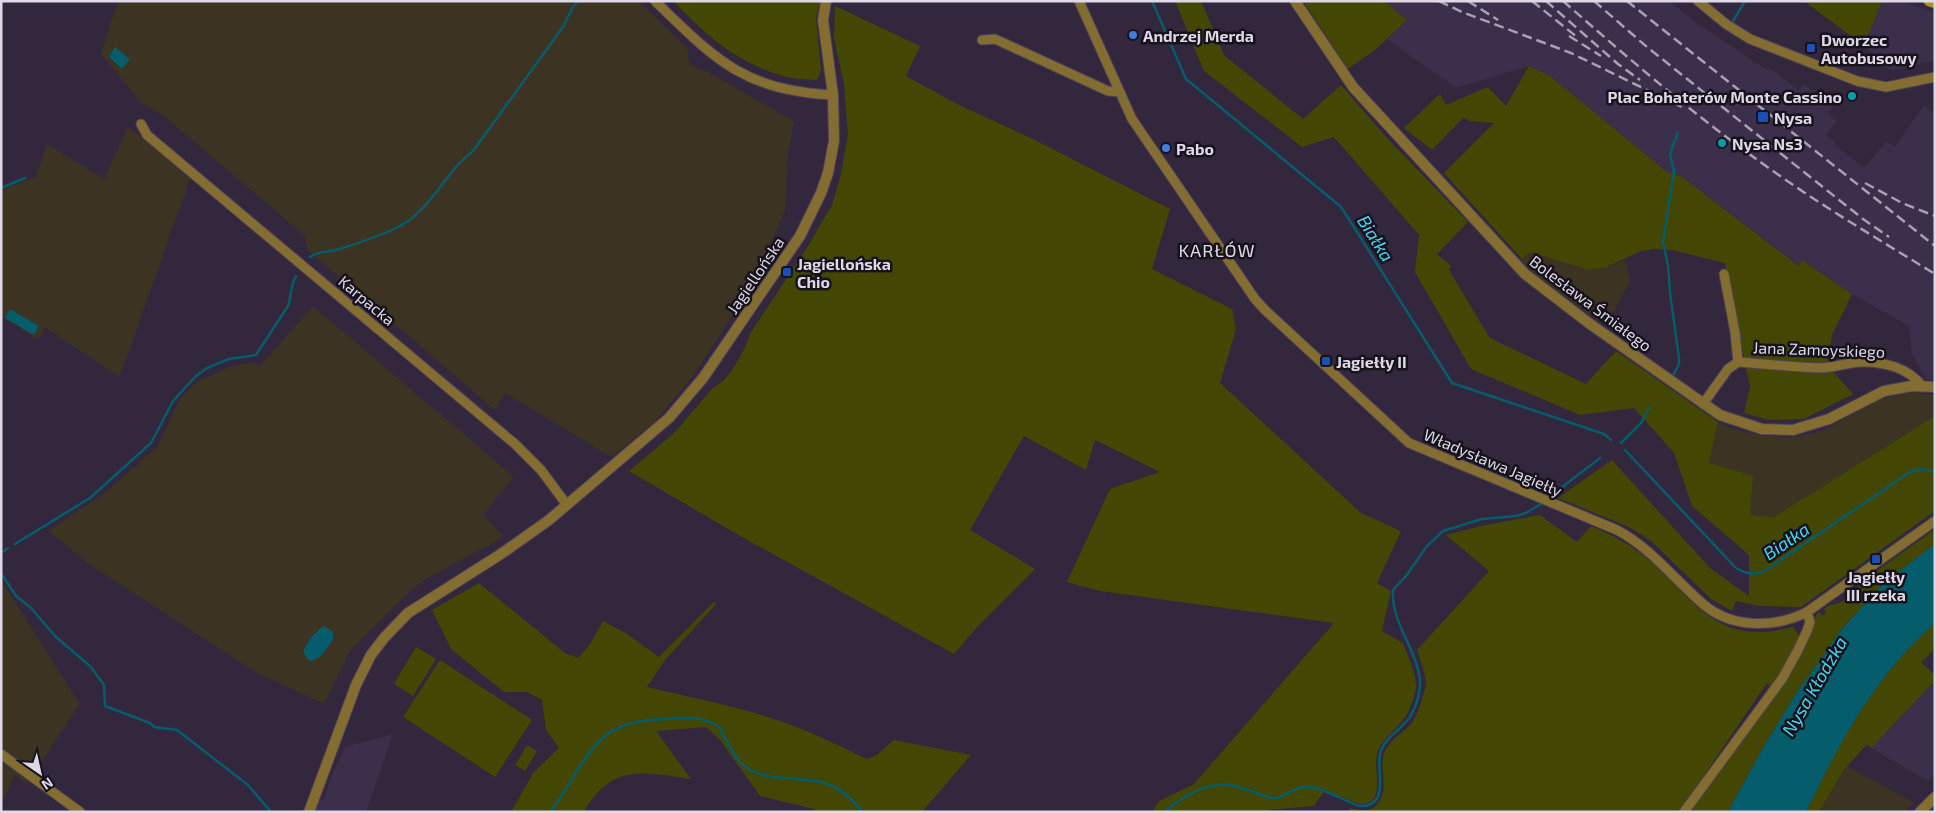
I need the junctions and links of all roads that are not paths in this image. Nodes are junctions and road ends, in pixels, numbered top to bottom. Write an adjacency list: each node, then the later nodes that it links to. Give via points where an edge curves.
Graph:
1 (655, 1): 11 (street, via 709,53 744,75 793,91)
2 (826, 1): 11 (street, Jagiellońska, via 824,30)
3 (1079, 1): 10 (street, Władysława Jagiełły)
4 (1295, 1): 17 (street, Bolesława Śmiałego, via 1353,87 1524,274)
5 (1698, 1): 9 (street, via 1750,39 1857,81 1886,87)
6 (1929, 1): 7 (main road)
7 (1935, 3)
8 (982, 40): 10 (street, via 995,39 1108,92)
9 (1935, 77)
10 (1120, 92): 20 (street, Władysława Jagiełły, via 1132,119 1255,299 1409,443 1630,537 1703,604 1726,617 1763,624 1788,621)
11 (833, 94): 18 (street, Jagiellońska, via 834,142 828,173 822,193 802,232 687,398 658,428)
12 (141, 124): 18 (street, Karpacka, via 147,135 524,453)
13 (1724, 274): 14 (street, Jana Zamoyskiego)
14 (1738, 362): 15 (street, Jana Zamoyskiego, via 1819,368 1861,362 1883,364 1905,370); 17 (street, Jana Zamoyskiego, via 1728,369)
15 (1922, 386): 16 (street, Bolesława Śmiałego); 17 (street, Bolesława Śmiałego, via 1884,391 1829,419 1793,430 1762,429 1742,424)
16 (1935, 387)
17 (1703, 404)
18 (568, 505): 24 (street, Jagiellońska, via 508,549 408,613 384,638 356,685)
19 (1935, 521): 20 (street, Władysława Jagiełły)
20 (1807, 612): 25 (street, via 1810,622 1782,679)
21 (1, 754): 23 (street)
22 (1935, 797): 26 (street)
23 (80, 812)
24 (309, 812)
25 (1684, 812)
26 (1920, 812)

